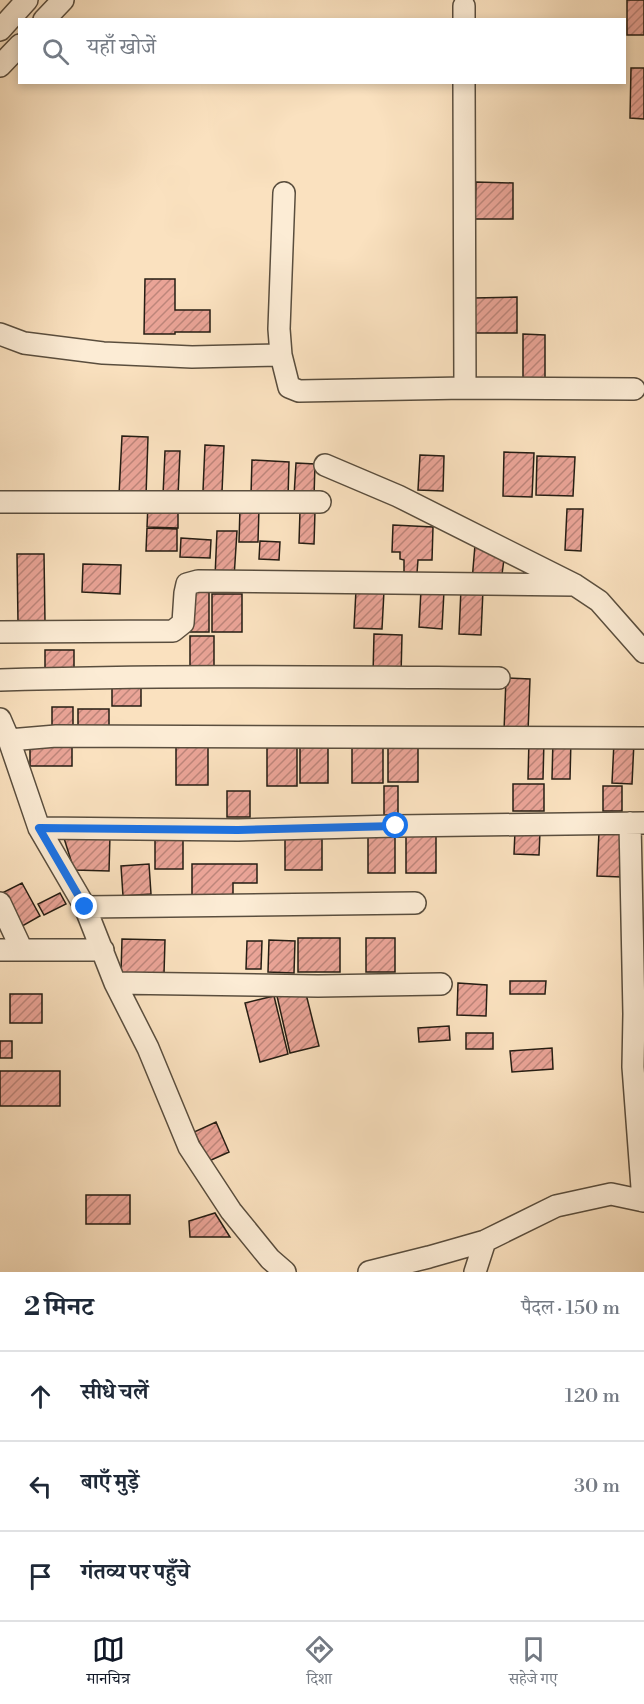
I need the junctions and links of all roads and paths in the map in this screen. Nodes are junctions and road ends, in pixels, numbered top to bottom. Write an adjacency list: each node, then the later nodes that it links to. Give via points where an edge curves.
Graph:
1 (27, 0): 4 (street)
2 (63, 0): 3 (street)
3 (46, 18)
4 (0, 30)
5 (18, 47): 6 (street)
6 (0, 66)
7 (464, 84): 11 (street)
8 (284, 194): 10 (street)
9 (0, 334): 10 (street, via 24,343 103,353)
10 (281, 355): 11 (street, via 289,387 299,391)
11 (465, 388): 12 (street)
12 (634, 388)
13 (325, 465): 16 (street, via 398,496)
14 (0, 502): 15 (street)
15 (320, 502)
16 (575, 585): 17 (street, via 198,581 187,584 183,624 173,631); 18 (street, via 599,601)
17 (0, 632)
18 (644, 651)
19 (499, 678): 20 (street, via 239,676)
20 (0, 680)
21 (0, 719): 23 (street)
22 (644, 738): 23 (street, via 56,736)
23 (9, 740): 25 (street)
24 (637, 823): 25 (street, via 238,830); 29 (street)
25 (39, 828): 28 (street)
26 (0, 903): 31 (street)
27 (415, 903): 28 (street)
28 (85, 907): 32 (street)
29 (638, 949): 35 (street, via 634,1014)
30 (0, 950): 31 (street)
31 (22, 950): 32 (street)
32 (103, 950): 33 (street)
33 (115, 983): 34 (street); 38 (street, via 148,1048 189,1147 231,1211)
34 (441, 984)
35 (639, 1067): 36 (street)
36 (644, 1201): 37 (street, via 611,1194 556,1206)
37 (484, 1241): 39 (street); 40 (street)
38 (285, 1272)
39 (369, 1272)
40 (475, 1272)

